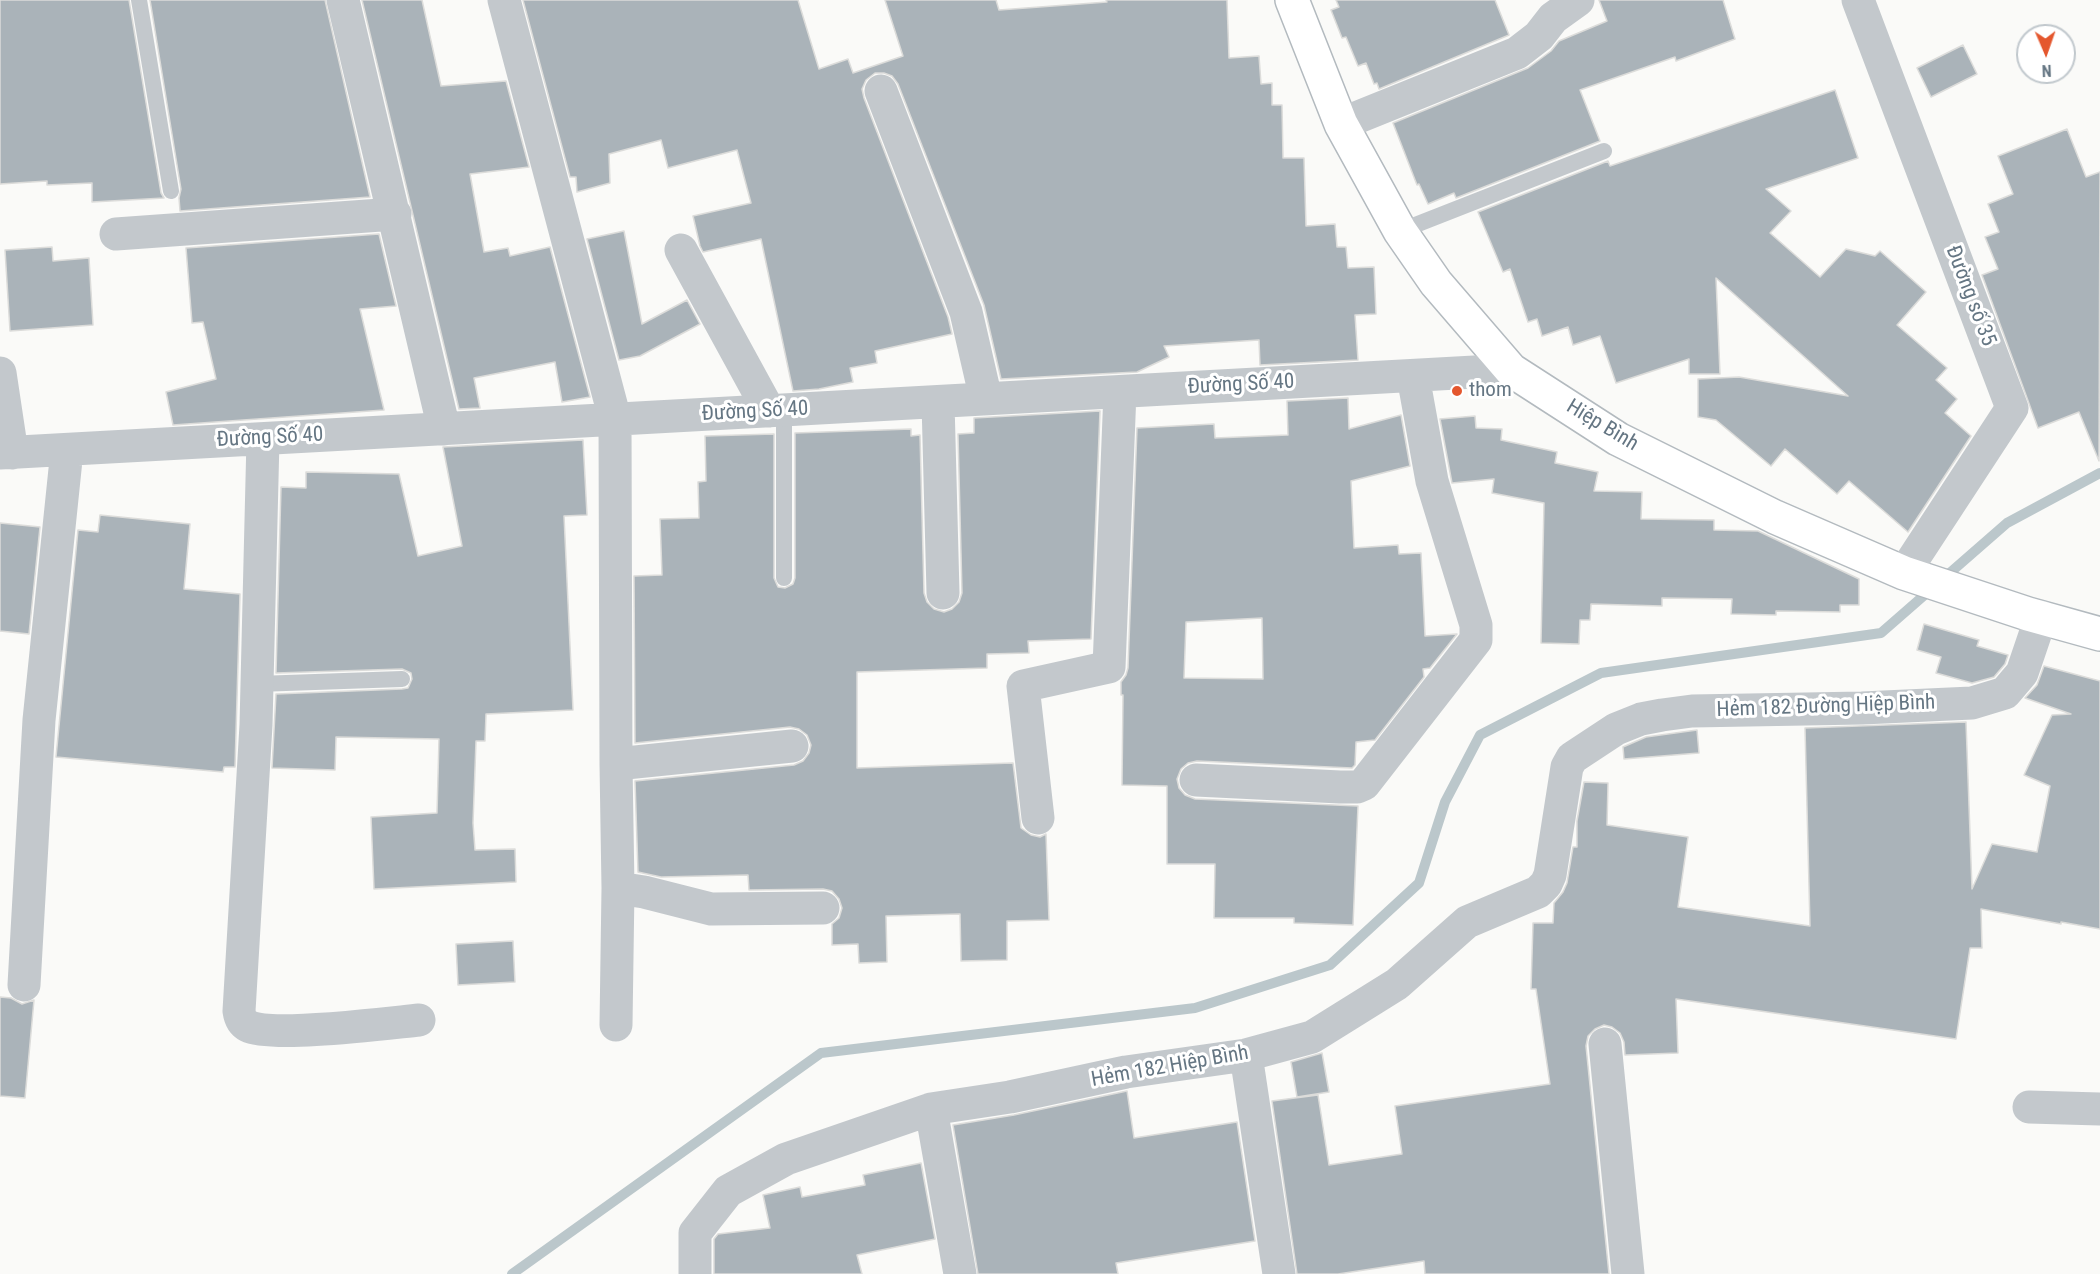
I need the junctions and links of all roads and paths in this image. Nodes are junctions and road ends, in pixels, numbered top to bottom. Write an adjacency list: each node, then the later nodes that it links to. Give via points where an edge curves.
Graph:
1 (139, 0): 10 (lane)
2 (343, 0): 11 (street)
3 (504, 0): 22 (street)
4 (1292, 0): 8 (main road, Hiệp Bình)
5 (1578, 0): 8 (street, via 1517,53)
6 (1858, 0): 27 (street, Đường số 35, via 2012,408)
7 (882, 91): 19 (street, via 966,312)
8 (1341, 124): 12 (main road, Hiệp Bình)
9 (1604, 151): 12 (lane)
10 (171, 191)
11 (394, 214): 13 (street); 23 (street)
12 (1400, 231): 15 (main road, Hiệp Bình, via 1436,283)
13 (116, 234)
14 (681, 250): 21 (street)
15 (1511, 370): 17 (street, Đường Số 40); 27 (main road, Hiệp Bình, via 1618,439 1775,517)
16 (0, 373): 26 (street)
17 (1413, 376): 18 (street, Đường Số 40); 37 (street, via 1432,481 1476,625 1476,640 1364,784 1340,788)
18 (1120, 392): 19 (street, Đường Số 40); 38 (street, via 1109,667 1023,686)
19 (986, 399): 20 (street, Đường Số 40)
20 (938, 402): 21 (street, Đường Số 40); 29 (street)
21 (777, 411): 22 (street, Đường Số 40); 28 (lane)
22 (615, 419): 23 (street, Đường Số 40); 36 (street)
23 (444, 429): 24 (street, Đường Số 40)
24 (263, 439): 25 (street, Đường Số 40); 33 (street)
25 (67, 450): 26 (street, Đường Số 40); 41 (street, via 39,720)
26 (6, 453)
27 (1918, 577): 30 (main road, Hiệp Bình)
28 (784, 578)
29 (944, 593)
30 (2034, 615): 31 (main road, Hiệp Bình); 35 (street, Hẻm 182 Đường Hiệp Bình, via 2022,673 2005,693 1972,703 1662,715 1616,729)
31 (2100, 634)
32 (402, 679): 33 (lane)
33 (257, 684): 42 (street, via 238,1011 242,1022 252,1028 278,1031)
34 (792, 746): 36 (street)
35 (1572, 758): 45 (street, Hẻm 182 Hiệp Bình, via 1563,781 1546,885 1467,922 1397,984 1312,1037)
36 (616, 764): 39 (street)
37 (1196, 780)
38 (1038, 818)
39 (618, 888): 40 (street, via 711,909); 43 (street)
40 (823, 908)
41 (24, 985)
42 (419, 1020)
43 (616, 1025)
44 (1605, 1044): 52 (street)
45 (1246, 1055): 47 (street, Hẻm 182 Hiệp Bình, via 1126,1072); 51 (street)
46 (2029, 1107): 48 (street)
47 (931, 1109): 49 (street, Hẻm 182 Hiệp Bình, via 786,1159 728,1191 695,1233); 50 (street)
48 (2100, 1109)
49 (695, 1274)
50 (960, 1274)
51 (1279, 1274)
52 (1628, 1274)

